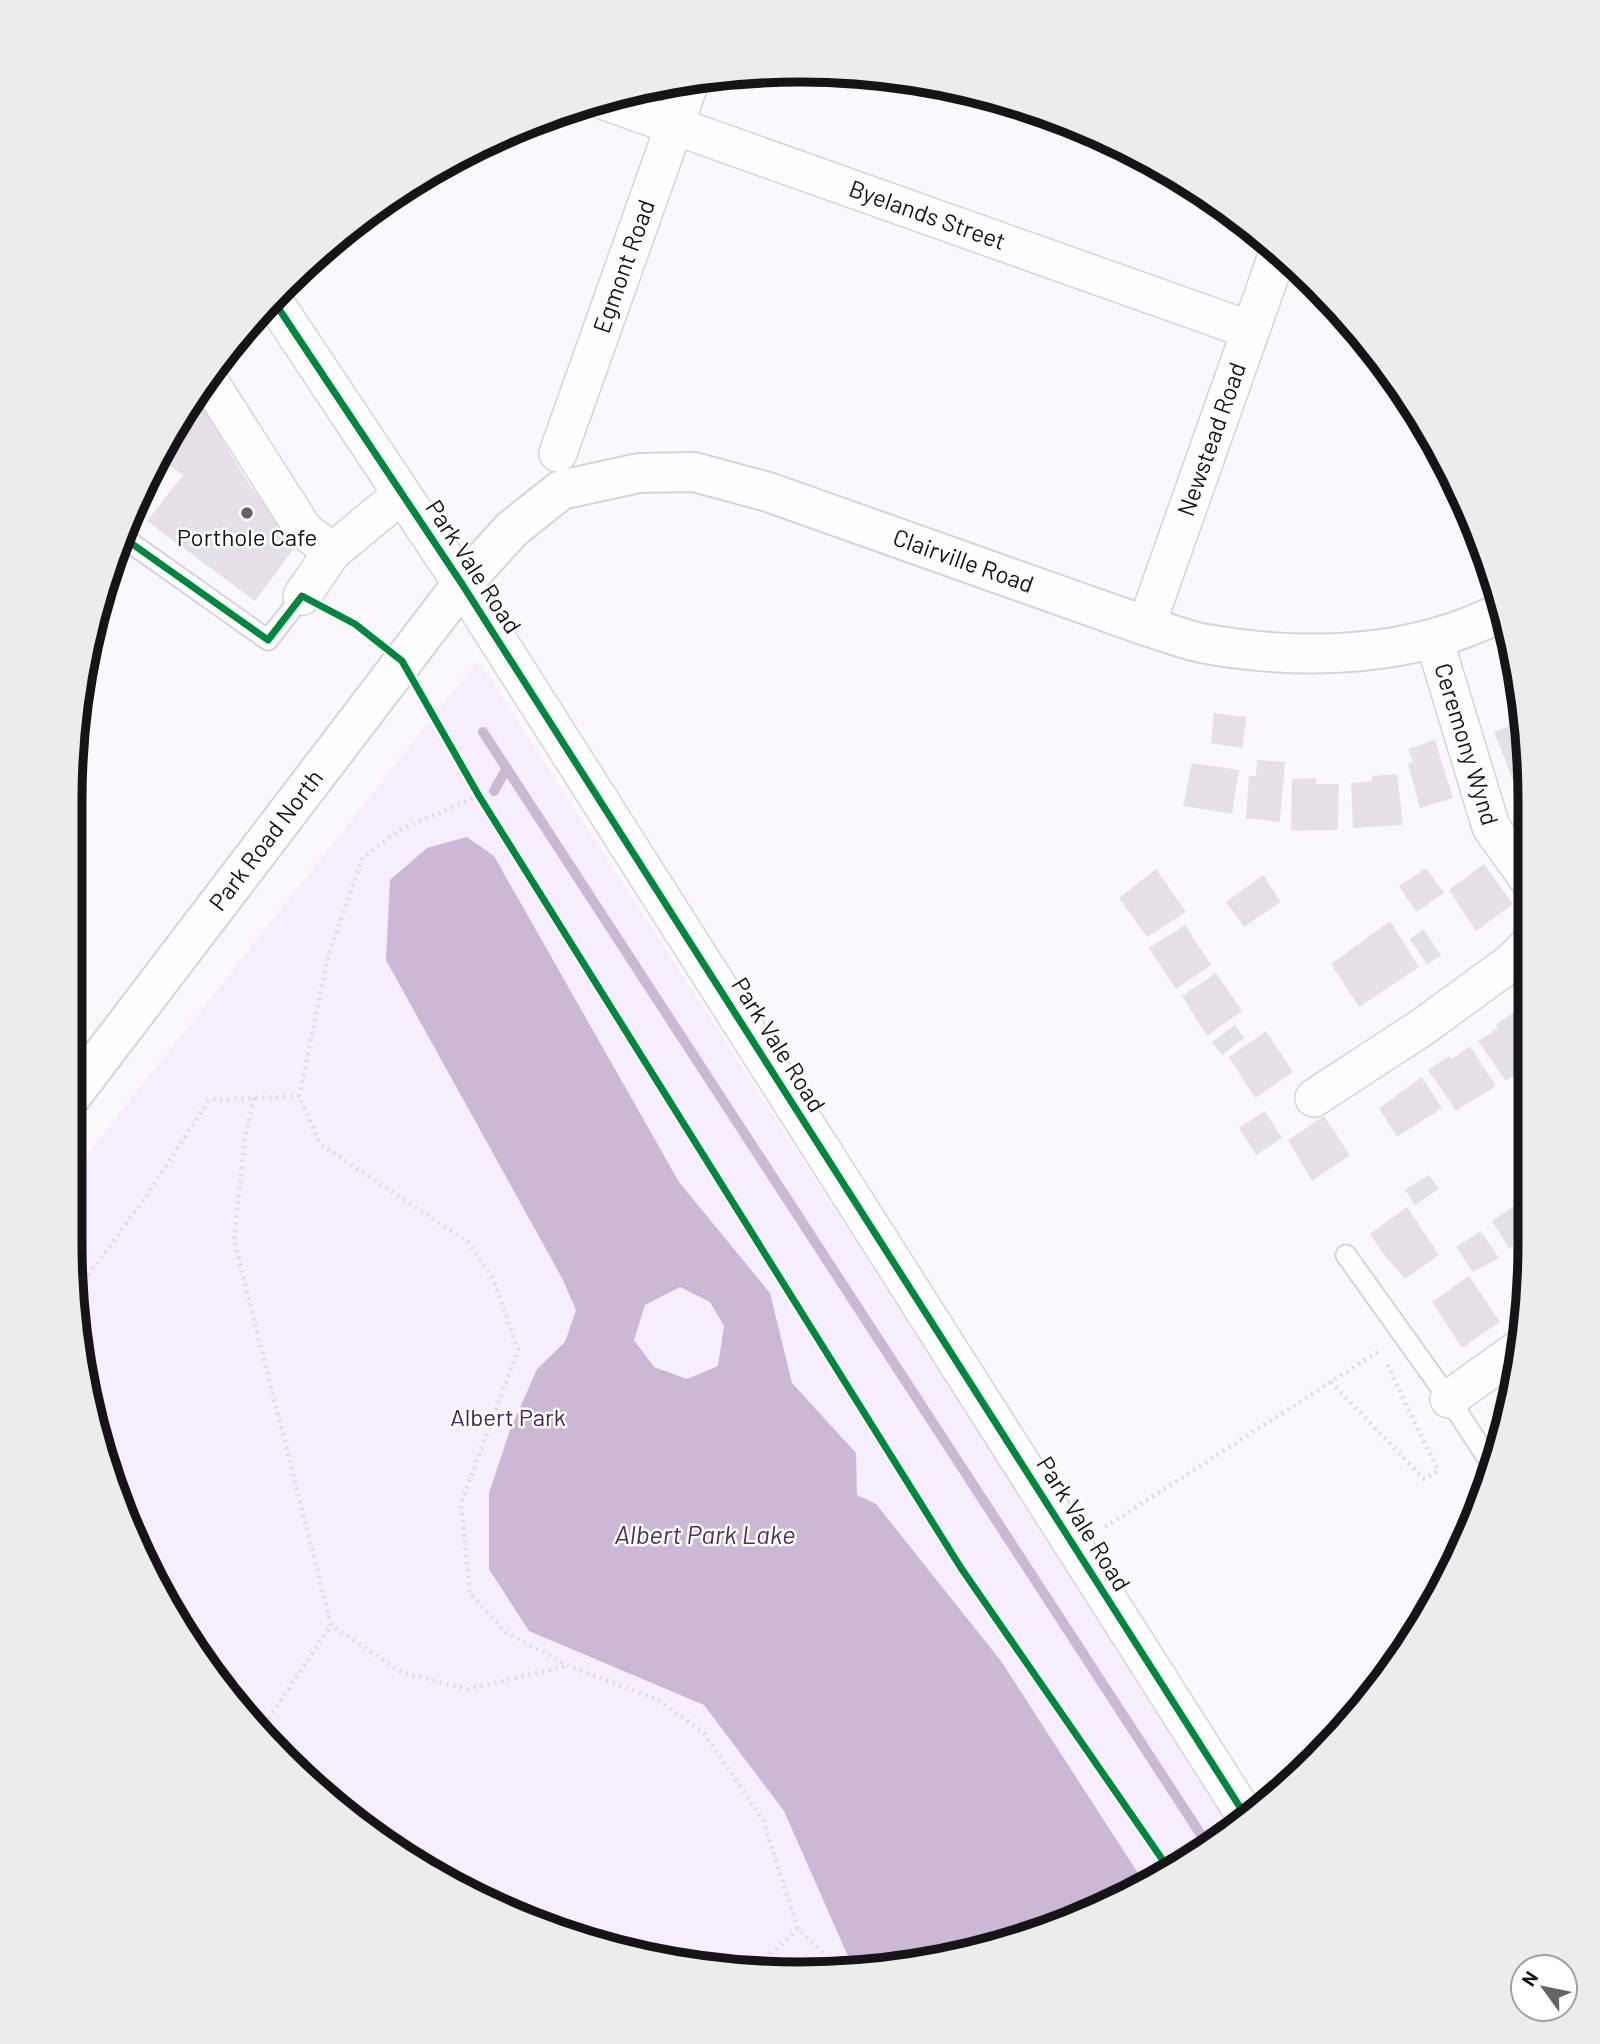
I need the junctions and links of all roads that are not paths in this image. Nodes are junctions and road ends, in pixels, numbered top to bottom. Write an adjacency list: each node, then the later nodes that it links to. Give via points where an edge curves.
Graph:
1 (687, 91): 3 (street, Egmont Road)
2 (619, 106): 3 (street, Byelands Street)
3 (675, 126): 6 (street, Byelands Street); 8 (street, Egmont Road)
4 (1275, 262): 6 (street, Newstead Road)
5 (278, 307): 9 (street, Park Vale Road)
6 (1250, 330): 15 (street, Newstead Road)
7 (213, 387): 11 (street, via 304,530)
8 (558, 453)
9 (402, 494): 11 (street); 12 (street, Park Vale Road)
10 (130, 543): 13 (lane, via 268,640)
11 (332, 551): 13 (street)
12 (462, 584): 15 (street, Clairville Road, via 512,529 561,490 639,473 694,472 768,492); 19 (street, Park Road North); 25 (street, Park Vale Road)
13 (302, 596)
14 (1493, 615): 16 (street, Clairville Road)
15 (1146, 626): 16 (street, Clairville Road, via 1205,644 1267,651 1335,653)
16 (1434, 639): 17 (street, Ceremony Wynd, via 1491,827)
17 (1518, 865)
18 (1518, 956): 20 (street, via 1424,1026)
19 (82, 1084)
20 (1314, 1098)
21 (1346, 1255): 23 (lane)
22 (1509, 1356): 23 (street)
23 (1449, 1399): 24 (lane)
24 (1486, 1455)
25 (1241, 1809)

